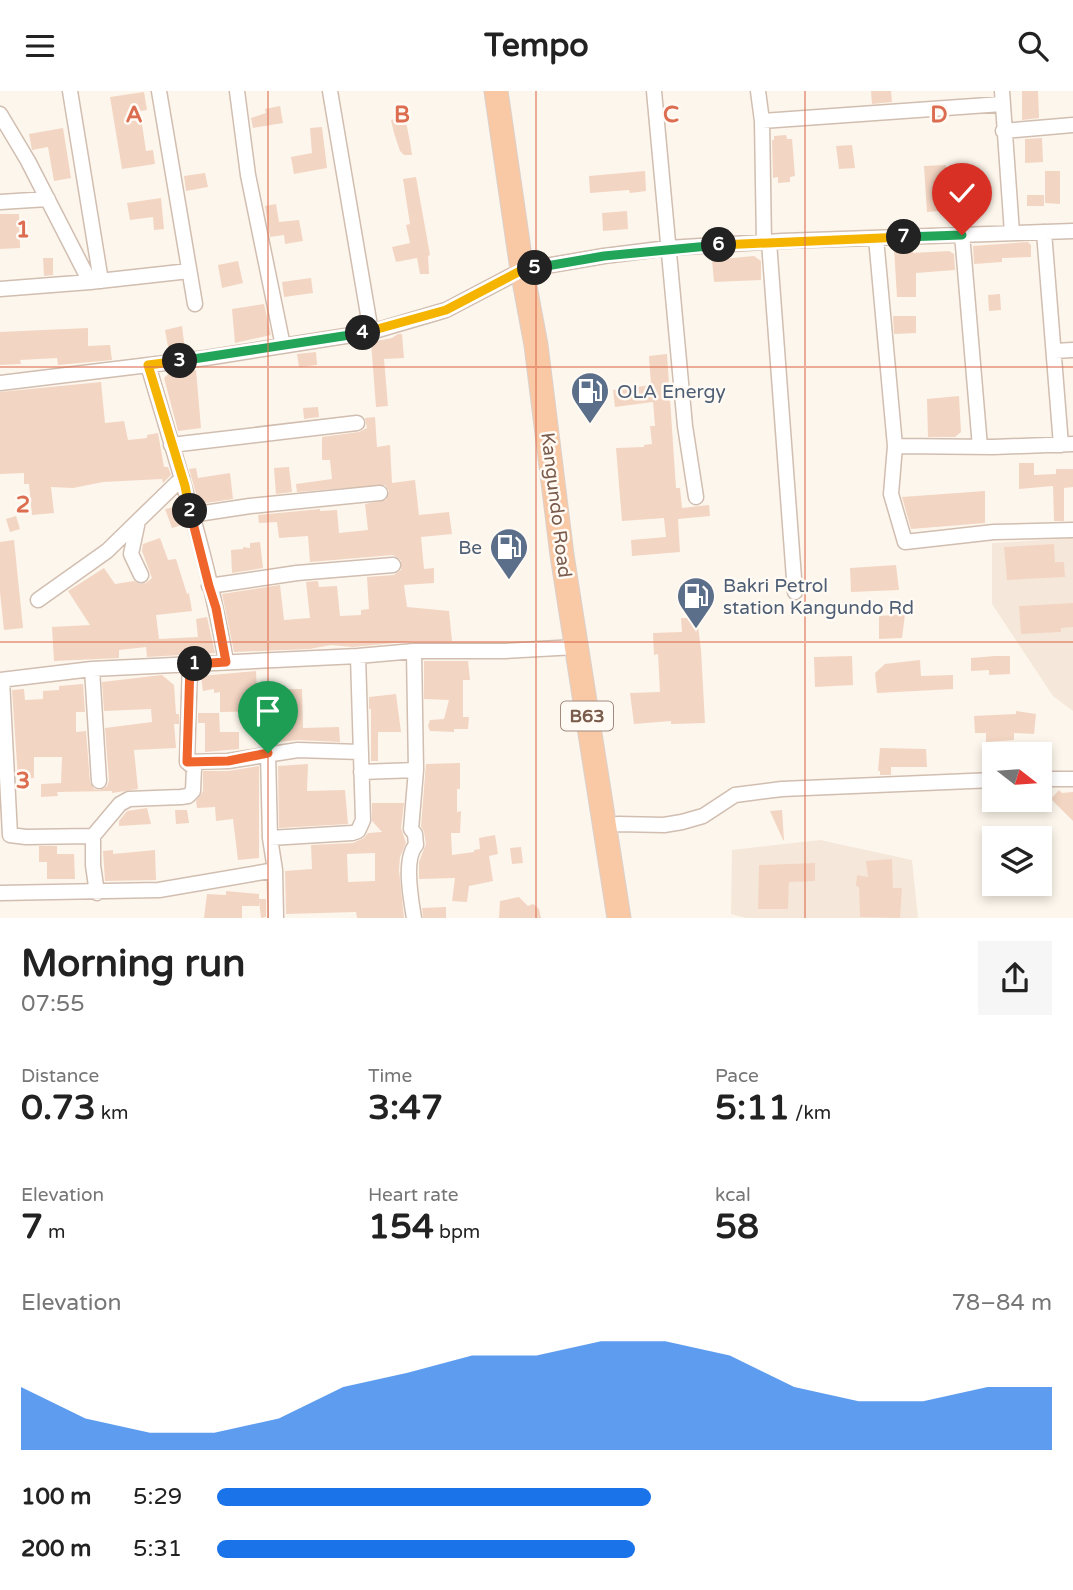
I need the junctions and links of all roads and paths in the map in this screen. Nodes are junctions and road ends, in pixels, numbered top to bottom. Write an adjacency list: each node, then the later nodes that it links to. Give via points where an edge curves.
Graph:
1 (71, 91): 24 (street)
2 (159, 91): 23 (street)
3 (237, 91): 28 (street, via 248,175)
4 (330, 91): 27 (street)
5 (496, 91): 22 (highway, Kangundo Road / B63)
6 (654, 91): 21 (street)
7 (758, 91): 10 (street)
8 (1002, 97): 10 (street); 12 (street)
9 (1, 118): 13 (street)
10 (762, 121): 20 (street)
11 (1073, 125): 12 (street)
12 (1003, 131): 17 (street)
13 (48, 199): 14 (street); 24 (street)
14 (0, 202)
15 (1073, 231): 16 (street)
16 (1044, 232): 17 (street); 30 (street)
17 (1012, 233): 18 (street)
18 (962, 235): 19 (street); 37 (street)
19 (876, 239): 20 (street); 36 (street)
20 (767, 243): 21 (street); 47 (street)
21 (668, 249): 22 (street); 40 (street)
22 (522, 270): 27 (street, via 446,310); 49 (highway, Kangundo Road / B63)
23 (189, 271): 24 (street); 26 (street)
24 (96, 282): 25 (street)
25 (0, 289)
26 (195, 304)
27 (371, 332): 28 (street)
28 (283, 345): 31 (street)
29 (1073, 350): 30 (street)
30 (1054, 351): 34 (street)
31 (148, 365): 32 (street); 35 (street)
32 (0, 383)
33 (357, 423): 35 (street)
34 (1067, 444): 37 (street)
35 (171, 445): 38 (street)
36 (895, 446): 37 (street); 43 (street, via 891,494 905,541)
37 (980, 447)
38 (182, 478): 41 (street); 42 (street)
39 (380, 493): 41 (street)
40 (696, 497)
41 (191, 515): 46 (street)
42 (138, 519): 45 (street, via 131,554); 48 (street, via 107,551)
43 (1073, 530)
44 (393, 565): 46 (street)
45 (141, 575)
46 (209, 586): 52 (street)
47 (795, 592)
48 (38, 600)
49 (576, 646): 50 (street); 65 (highway, Kangundo Road / B63)
50 (414, 651): 51 (street); 59 (street)
51 (358, 656): 52 (street); 56 (street)
52 (226, 662): 53 (street)
53 (190, 664): 54 (street); 58 (street)
54 (92, 669): 55 (street); 63 (street)
55 (1, 680): 66 (street, via 10,835)
56 (360, 752): 57 (street); 60 (street)
57 (268, 753): 58 (street, via 228,761); 67 (street)
58 (187, 762): 66 (street, via 194,768 193,791 188,796 129,799)
59 (416, 770): 60 (street); 72 (street, via 411,828 416,845 409,871)
60 (361, 772): 67 (street, via 363,820 358,831)
61 (1052, 779): 62 (street)
62 (1073, 779)
63 (99, 781)
64 (982, 781): 65 (street, via 782,789 735,796 682,822)
65 (606, 827): 73 (highway, Kangundo Road / B63)
66 (93, 836): 70 (street)
67 (270, 838): 68 (street)
68 (275, 870): 70 (street, via 159,890); 71 (street)
69 (0, 893): 70 (street)
70 (97, 893)
71 (276, 918)
72 (414, 918)
73 (619, 918)

